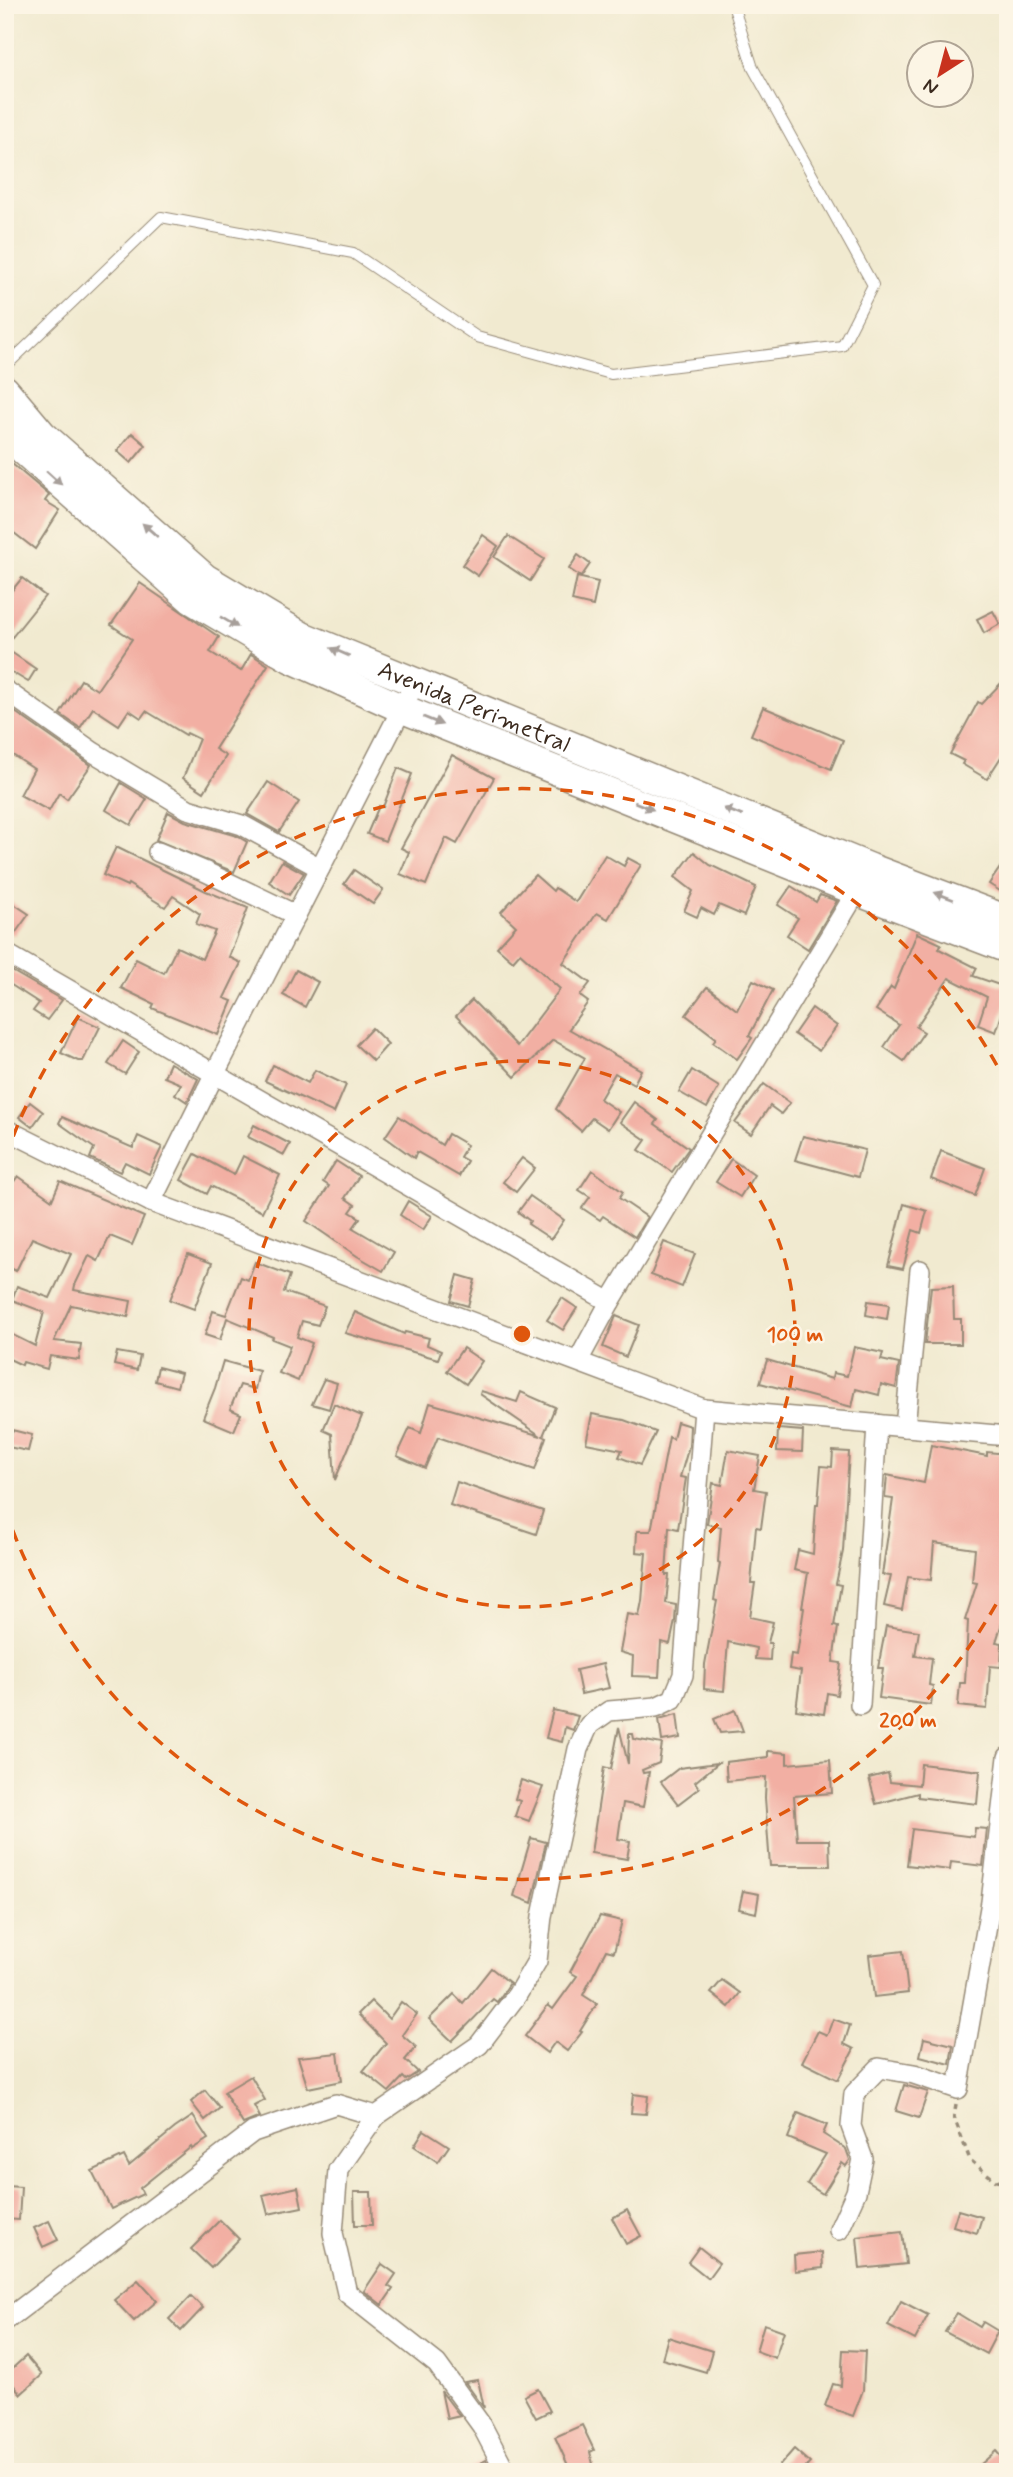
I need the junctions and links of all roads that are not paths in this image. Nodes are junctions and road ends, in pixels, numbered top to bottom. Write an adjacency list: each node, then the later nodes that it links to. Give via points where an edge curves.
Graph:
1 (733, 5): 2 (lane, via 753,68 873,285 842,346 611,374 477,337 353,253 161,217)
2 (5, 367)
3 (5, 390): 5 (main road, Avenida Perimetral, one-way to 3, via 302,636 205,578 42,434)
4 (5, 430): 7 (main road, Avenida Perimetral, one-way to 7, via 192,600 290,658)
5 (415, 683): 7 (street); 10 (main road, Avenida Perimetral, one-way to 5)
6 (5, 690): 9 (street, via 93,752 188,809 242,825)
7 (403, 709): 9 (street); 10 (main road, Avenida Perimetral, one-way to 10)
8 (158, 852): 11 (street)
9 (320, 868): 11 (street)
10 (864, 880): 12 (main road, Avenida Perimetral, one-way to 10); 13 (main road, Avenida Perimetral); 19 (street)
11 (296, 915): 15 (street)
12 (1008, 920)
13 (1008, 948)
14 (5, 953): 15 (street)
15 (215, 1073): 17 (street); 19 (street)
16 (5, 1129): 17 (street)
17 (151, 1202): 20 (street)
18 (920, 1270): 23 (street)
19 (610, 1302): 20 (street)
20 (578, 1361): 21 (street)
21 (704, 1409): 22 (street); 27 (street, via 683,1675 673,1699 656,1707 609,1711 589,1726 578,1749 542,1916 537,1961 479,2045)
22 (877, 1424): 23 (street); 25 (street)
23 (905, 1427): 24 (street)
24 (1008, 1436)
25 (860, 1705)
26 (1008, 1757): 28 (street, via 991,1902 958,2089 879,2068 855,2094 851,2126 863,2159 856,2192)
27 (376, 2116): 29 (street, via 336,2105 253,2132); 30 (street, via 338,2170 332,2234 347,2293 436,2364 482,2426)
28 (839, 2230)
29 (5, 2321)
30 (506, 2472)

